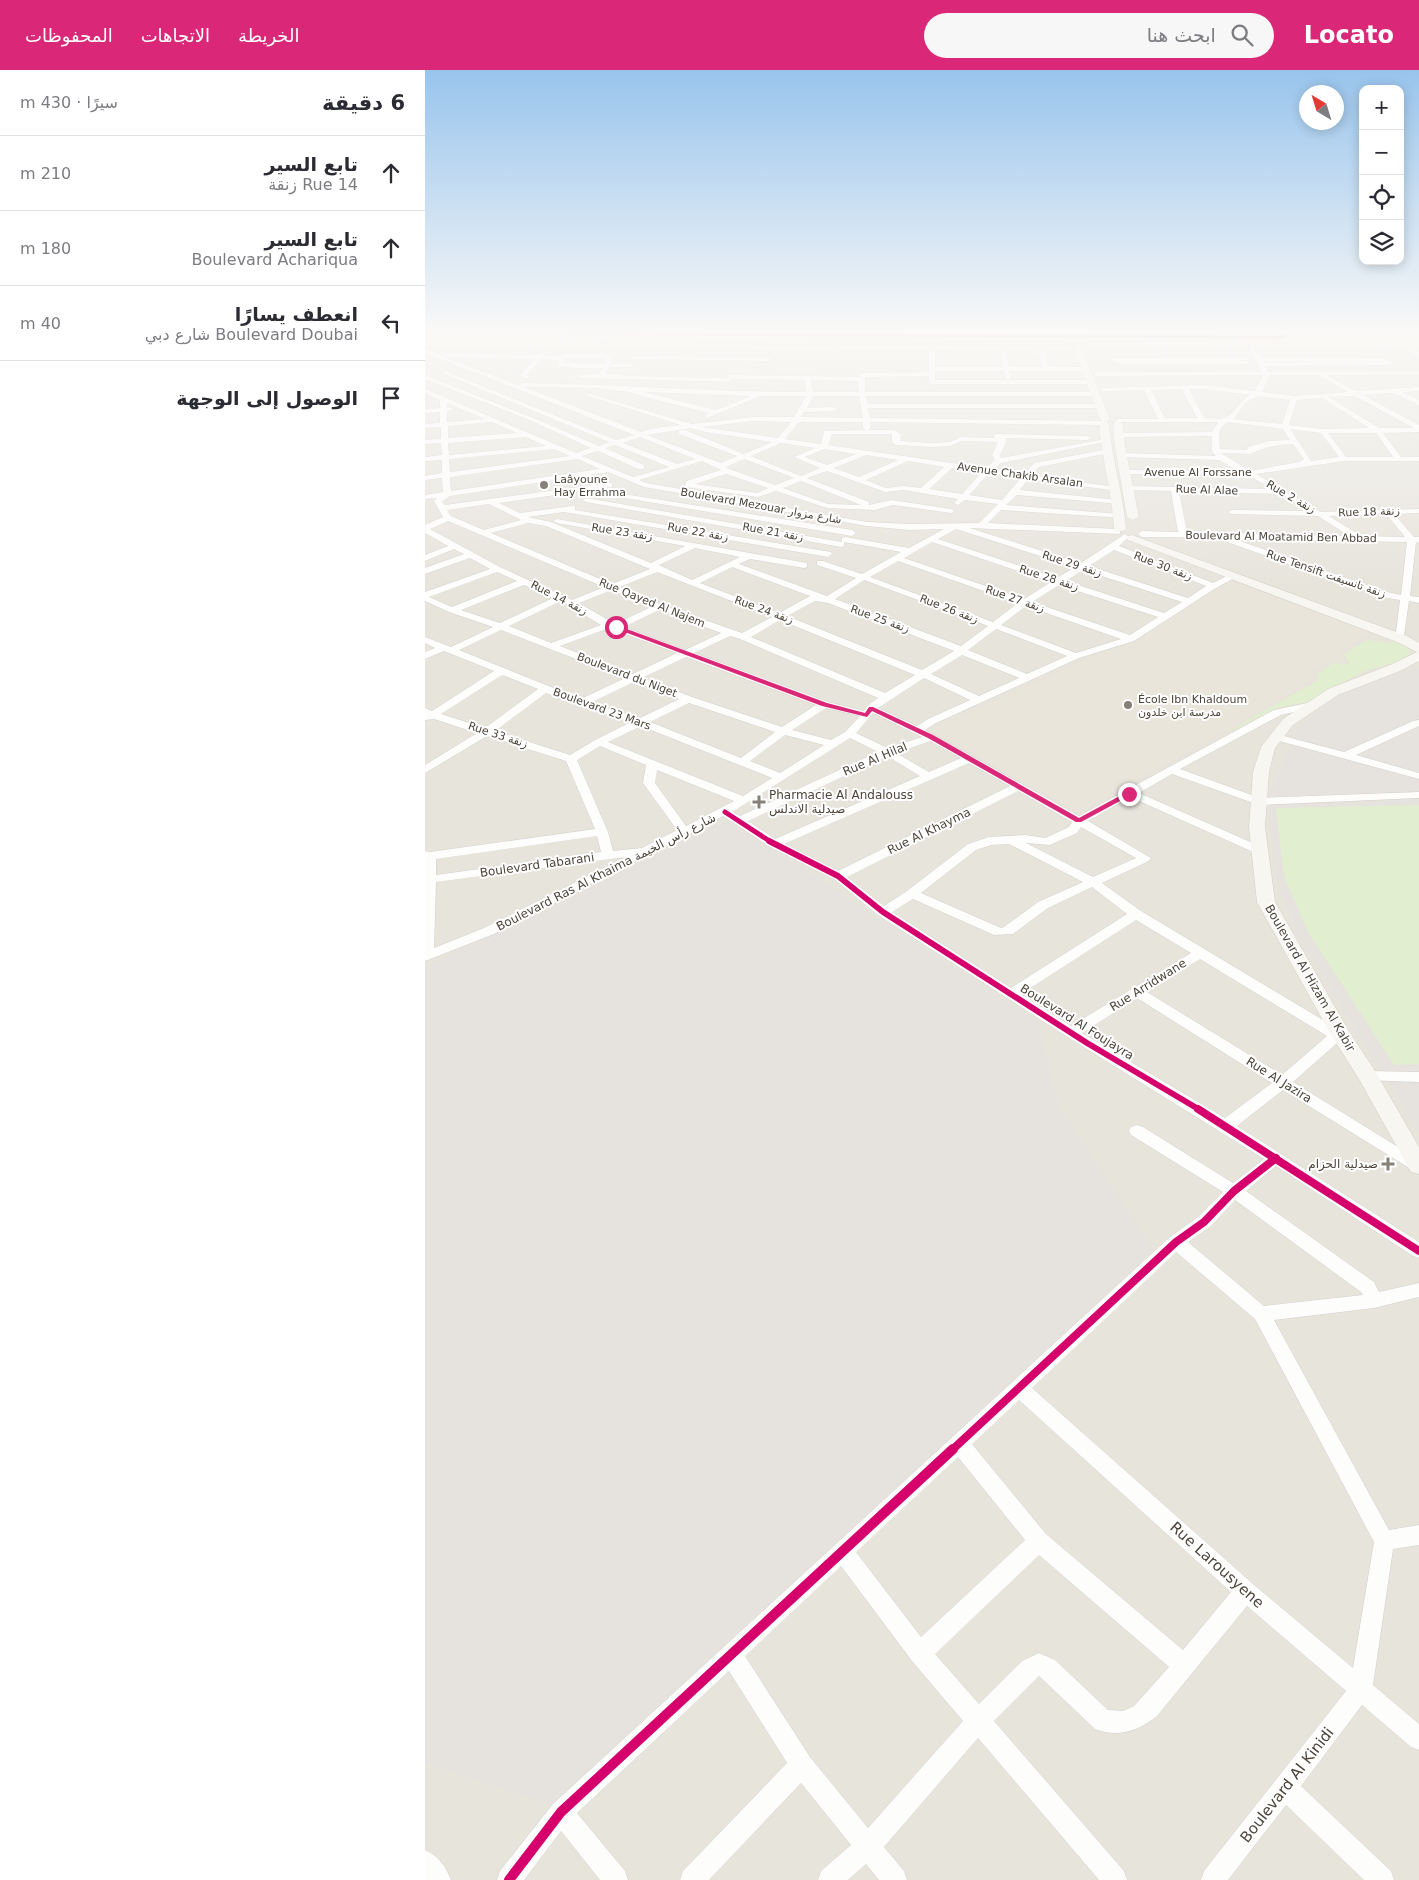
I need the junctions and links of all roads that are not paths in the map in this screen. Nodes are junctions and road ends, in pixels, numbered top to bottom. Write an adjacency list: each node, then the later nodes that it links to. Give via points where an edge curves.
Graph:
1 (443, 415): 36 (street)
2 (479, 415): 29 (street, Boulevard Mezouar شارع مزوار)
3 (523, 415): 24 (street)
4 (538, 415): 24 (street)
5 (553, 415): 60 (street)
6 (588, 415): 26 (street)
7 (613, 415): 26 (street)
8 (655, 415): 39 (street, Avenue Chakib Arsalan)
9 (709, 415): 39 (street)
10 (749, 415): 30 (street)
11 (767, 415): 25 (street)
12 (799, 415): 25 (street)
13 (866, 415): 31 (street)
14 (933, 415): 48 (street)
15 (1015, 415): 35 (street)
16 (1106, 415): 33 (main road)
17 (1108, 415): 33 (main road)
18 (1160, 415): 32 (street)
19 (1199, 415): 27 (street)
20 (1232, 415): 28 (street)
21 (1289, 415): 40 (street)
22 (1353, 415): 47 (street)
23 (1394, 415): 42 (street)
24 (529, 418): 37 (street); 68 (street)
25 (797, 419): 31 (street); 57 (street)
26 (599, 420): 43 (street)
27 (1201, 420): 28 (street); 32 (street)
28 (1226, 420): 40 (street); 50 (street)
29 (493, 421): 36 (street); 37 (street, Boulevard Mezouar شارع مزوار)
30 (726, 421): 39 (street); 45 (street)
31 (867, 421): 48 (street); 61 (street)
32 (1163, 421): 33 (street)
33 (1110, 422): 35 (street); 53 (main road); 63 (main road)
34 (997, 423): 35 (street); 48 (street); 54 (street)
35 (1016, 423)
36 (444, 425): 38 (street); 56 (street)
37 (504, 425): 49 (street, Boulevard Mezouar شارع مزوار)
38 (425, 426)
39 (688, 426): 41 (street); 45 (street, Avenue Chakib Arsalan)
40 (1285, 427): 46 (street); 59 (street)
41 (672, 428): 44 (street); 52 (street)
42 (1419, 429): 47 (street)
43 (625, 430): 44 (street); 51 (street)
44 (657, 430): 51 (street)
45 (705, 430): 52 (street); 57 (street, Avenue Chakib Arsalan)
46 (1323, 431): 47 (street); 79 (street)
47 (1378, 431): 80 (street)
48 (933, 433): 54 (street, via 951,444 961,439); 61 (street, via 896,442 897,434 894,432); 84 (street)
49 (528, 434): 56 (street); 66 (street, Boulevard Mezouar شارع مزوار)
50 (1215, 434): 53 (street); 71 (street)
51 (640, 435): 60 (street); 70 (street)
52 (690, 435): 62 (street)
53 (1118, 436): 74 (main road)
54 (1000, 438): 55 (street); 69 (street)
55 (1056, 438): 63 (street); 65 (street)
56 (445, 440): 58 (street); 75 (street)
57 (780, 441): 64 (street, Avenue Chakib Arsalan); 73 (street)
58 (425, 442)
59 (1293, 442): 71 (street, via 1269,442 1251,449 1251,452); 85 (street, via 1307,460)
60 (615, 443): 68 (street); 83 (street)
61 (866, 443): 64 (street, Avenue Chakib Arsalan); 64 (street, via 829,432); 78 (street, Avenue Chakib Arsalan); 89 (street)
62 (714, 444): 70 (street); 73 (street)
63 (1106, 444): 82 (street); 96 (street, via 1037,465); 105 (main road)
64 (824, 446): 89 (street, via 798,457)
65 (1018, 446)
66 (554, 447): 72 (street, Boulevard Mezouar شارع مزوار); 75 (street)
67 (1009, 448): 69 (street)
68 (596, 449): 72 (street); 87 (street)
69 (999, 450): 82 (street, via 996,455)
70 (689, 453): 77 (street); 83 (street)
71 (1219, 454): 74 (street); 94 (street, Rue 2 زنقة)
72 (576, 456): 91 (street, Boulevard Mezouar شارع مزوار); 95 (street)
73 (746, 456): 90 (street); 99 (street)
74 (1122, 456): 93 (main road)
75 (445, 457): 76 (street); 95 (street)
76 (425, 459)
77 (702, 459): 88 (street); 90 (street)
78 (907, 459): 84 (street, Avenue Chakib Arsalan); 100 (street)
79 (1344, 459): 80 (street, Avenue Al Forssane); 85 (street, Avenue Al Forssane)
80 (1399, 459): 81 (street, Avenue Al Forssane)
81 (1419, 459)
82 (999, 461): 92 (street)
83 (661, 462): 87 (street); 88 (street)
84 (931, 462): 86 (street, Avenue Chakib Arsalan)
85 (1301, 464): 94 (street, Avenue Al Forssane)
86 (950, 465): 92 (street, Avenue Chakib Arsalan); 108 (street)
87 (641, 467): 97 (street)
88 (678, 467): 97 (street)
89 (828, 468): 99 (street); 100 (street)
90 (724, 469): 103 (street); 104 (street)
91 (607, 470): 97 (street, Boulevard Mezouar شارع مزوار); 112 (street)
92 (987, 470): 96 (street, Avenue Chakib Arsalan); 116 (street)
93 (1125, 472): 94 (street, Avenue Al Forssane); 106 (main road)
94 (1250, 473): 111 (street, Rue 2 زنقة)
95 (446, 475): 98 (street); 112 (street)
96 (1027, 476): 105 (street, Avenue Chakib Arsalan); 110 (street)
97 (628, 477): 101 (street); 102 (street, Boulevard Mezouar شارع مزوار); 103 (street)
98 (425, 478)
99 (802, 478): 104 (street); 125 (street)
100 (859, 480): 108 (street, via 885,490)
101 (608, 485): 102 (street); 109 (street); 118 (street)
102 (644, 485): 124 (street, Boulevard Mezouar شارع مزوار)
103 (685, 485): 104 (street, via 752,495)
104 (776, 488): 115 (street)
105 (1115, 488): 119 (main road)
106 (1129, 488): 107 (street, Rue Al Alae); 151 (main road)
107 (1175, 490): 120 (street, Rue Al Alae); 155 (street)
108 (923, 491): 116 (street)
109 (601, 492): 117 (street); 133 (street)
110 (1015, 492): 113 (street); 122 (street)
111 (1284, 492): 120 (street, Rue Al Alae); 132 (street, Rue 2 زنقة)
112 (447, 494): 114 (street); 121 (street)
113 (1047, 494): 119 (street); 129 (street, via 1043,500)
114 (425, 497)
115 (803, 498): 125 (street, via 827,506); 127 (street)
116 (963, 498): 122 (street); 128 (street)
117 (586, 500): 126 (street); 142 (street, Rue 21 زنقة)
118 (489, 501): 121 (street); 136 (street)
119 (1118, 502): 135 (main road)
120 (1229, 502): 141 (street); 149 (street)
121 (440, 504): 123 (street); 137 (street, Rue Qayed Al Najem)
122 (1001, 505): 129 (street); 144 (street)
123 (425, 506)
124 (763, 506): 127 (street, Boulevard Mezouar شارع مزوار); 133 (street)
125 (875, 508): 128 (street, via 892,502)
126 (570, 510): 136 (street); 138 (street); 154 (street, Rue 22 زنقة)
127 (786, 510): 134 (street, Boulevard Mezouar شارع مزوار)
128 (951, 511): 146 (street)
129 (1045, 511): 135 (street); 148 (street)
130 (1387, 511): 131 (street, Rue 18 زنقة); 132 (street, Rue 18 زنقة); 159 (street)
131 (1419, 511)
132 (1320, 514): 145 (street, Rue 18 زنقة); 157 (street, Rue 2 زنقة)
133 (749, 515): 140 (street); 142 (street)
134 (815, 515): 139 (street, Boulevard Mezouar شارع مزوار); 140 (street)
135 (1120, 516): 151 (main road)
136 (524, 517): 138 (street); 152 (street)
137 (448, 518): 147 (street); 152 (street, Rue Qayed Al Najem)
138 (551, 523): 161 (street, Rue 23 زنقة); 175 (street, Rue 24 زنقة)
139 (867, 524): 146 (street, Boulevard Mezouar شارع مزوار); 150 (street)
140 (803, 525): 150 (street); 153 (street)
141 (1261, 525): 145 (street, Boulevard Al Moatamid Ben Abbad); 145 (street); 149 (street, Boulevard Al Moatamid Ben Abbad)
142 (735, 526): 153 (street, Rue 21 زنقة); 154 (street)
143 (955, 526): 144 (street, Boulevard Mezouar شارع مزوار); 146 (street, Boulevard Mezouar شارع مزوار); 158 (street); 174 (street, Rue 29 زنقة)
144 (981, 526): 148 (street, Boulevard Mezouar شارع مزوار)
145 (1307, 526): 157 (street, Boulevard Al Moatamid Ben Abbad)
146 (937, 528)
147 (425, 529): 163 (street, Rue 14 زنقة)
148 (1044, 529): 151 (street, Boulevard Mezouar شارع مزوار)
149 (1237, 529): 156 (street, Boulevard Al Moatamid Ben Abbad)
150 (852, 533): 160 (street)
151 (1130, 533): 155 (street, Boulevard Al Moatamid Ben Abbad); 164 (street, Boulevard Ras Al Khaima شارع رأس الخيمة); 178 (main road); 202 (main road)
152 (482, 534): 185 (street, Rue Qayed Al Najem)
153 (789, 535): 160 (street, Rue 21 زنقة); 162 (street)
154 (720, 536): 162 (street, Rue 22 زنقة)
155 (1183, 536): 156 (street, Boulevard Al Moatamid Ben Abbad)
156 (1219, 536): 188 (street, Rue Tensift زنقة تانسيفت, via 1380,594)
157 (1360, 539): 159 (street, Boulevard Al Moatamid Ben Abbad)
158 (933, 540): 165 (street); 181 (street, Rue 28 زنقة)
159 (1416, 540): 188 (street)
160 (843, 542): 165 (street, Rue 21 زنقة); 166 (street)
161 (694, 544): 168 (street, Rue 23 زنقة); 175 (street)
162 (774, 546): 166 (street, Rue 22 زنقة)
163 (453, 547): 167 (street, Rue 14 زنقة); 169 (street)
164 (1113, 547): 174 (street, Boulevard Ras Al Khaima شارع رأس الخيمة); 184 (street, Rue 30 زنقة)
165 (909, 552): 170 (street)
166 (828, 554): 171 (street)
167 (470, 555): 176 (street, Rue 14 زنقة); 177 (street)
168 (749, 556): 172 (street); 173 (street, Rue 23 زنقة)
169 (425, 558)
170 (899, 559): 179 (street); 192 (street, Rue 27 زنقة)
171 (821, 563): 173 (street); 179 (street, Rue 26 زنقة)
172 (731, 564): 182 (street); 183 (street, Rue 25 زنقة)
173 (805, 565): 183 (street)
174 (1081, 566): 181 (street, Boulevard Ras Al Khaima شارع رأس الخيمة); 191 (street, Rue 29 زنقة)
175 (656, 567): 182 (street, Rue 24 زنقة); 185 (street)
176 (497, 569): 180 (street, Rue 14 زنقة); 186 (street)
177 (425, 571)
178 (1234, 576): 184 (street); 209 (main road, via 1402,639)
179 (863, 577): 189 (street); 200 (street, Rue 26 زنقة)
180 (526, 581): 187 (street, Rue 14 زنقة); 195 (street)
181 (1059, 581): 192 (street, Boulevard Ras Al Khaima شارع رأس الخيمة); 197 (street, Rue 28 زنقة)
182 (692, 583): 196 (street, Rue 24 زنقة)
183 (783, 583): 189 (street, Rue 25 زنقة)
184 (1213, 586): 191 (street)
185 (610, 587): 193 (street); 194 (street, Rue Qayed Al Najem)
186 (425, 596): 195 (street, Boulevard du Niget)
187 (560, 598): 193 (street, Rue 14 زنقة); 198 (street)
188 (1405, 598): 190 (street, Rue Tensift زنقة تانسيفت); 202 (street)
189 (828, 600): 196 (street, via 814,598); 210 (street, Rue 25 زنقة)
190 (1419, 600)
191 (1189, 601): 197 (street)
192 (1026, 602): 200 (street, Boulevard Ras Al Khaima شارع رأس الخيمة); 204 (street, Rue 27 زنقة)
193 (572, 603): 199 (street, Rue 14 زنقة)
194 (659, 607): 199 (street); 201 (street, Rue Qayed Al Najem)
195 (451, 610): 198 (street, Boulevard du Niget)
196 (781, 616): 203 (street); 218 (street, Rue 24 زنقة)
197 (1166, 617): 204 (street)
198 (501, 626): 207 (street, Boulevard du Niget); 208 (street)
199 (612, 626): 207 (street); 211 (street, Rue 14 زنقة)
200 (995, 626): 210 (street, Boulevard Ras Al Khaima شارع رأس الخيمة); 213 (street, Rue 26 زنقة)
201 (728, 633): 203 (street, Rue Qayed Al Najem); 211 (street)
202 (1401, 633): 205 (main road)
203 (743, 637): 222 (street, Rue Qayed Al Najem)
204 (1131, 638): 213 (street)
205 (1419, 639)
206 (425, 640): 208 (street, Boulevard 23 Mars)
207 (551, 646): 219 (street, Boulevard du Niget)
208 (448, 649): 212 (street); 217 (street, Boulevard 23 Mars)
209 (1419, 649)
210 (961, 651): 218 (street, Boulevard Ras Al Khaima شارع رأس الخيمة); 220 (street, Rue 25 زنقة)
211 (683, 653): 219 (street); 226 (street, Rue 14 زنقة)
212 (425, 656)
213 (1077, 656): 220 (street)
214 (1419, 656): 216 (main road, Boulevard Al Hizam Al Kabir)
215 (1419, 665): 216 (main road, Boulevard Al Hizam Al Kabir)
216 (1395, 668): 227 (main road, Boulevard Al Hizam Al Kabir, via 1333,692)
217 (503, 670): 221 (street, Boulevard 23 Mars); 229 (street)
218 (925, 674): 222 (street, Boulevard Ras Al Khaima شارع رأس الخيمة); 224 (street, Rue 24 زنقة)
219 (636, 678): 223 (street, Boulevard du Niget); 225 (street)
220 (1027, 678): 224 (street)
221 (546, 688): 225 (street, Boulevard 23 Mars); 232 (street)
222 (886, 697): 228 (street, Boulevard Ras Al Khaima شارع رأس الخيمة)
223 (688, 699): 230 (street); 233 (street, Boulevard du Niget)
224 (979, 700): 234 (street)
225 (581, 703): 230 (street, Boulevard 23 Mars)
226 (824, 704): 228 (street, Rue 14 زنقة); 233 (street)
227 (1312, 705): 237 (main road, Boulevard Al Hizam Al Kabir, via 1288,722); 247 (street, via 1278,712)
228 (869, 712): 234 (street, Rue 14 زنقة); 235 (street, Boulevard Ras Al Khaima شارع رأس الخيمة)
229 (427, 715): 232 (street, Rue 33 زنقة)
230 (641, 722): 238 (street); 244 (street, Boulevard 23 Mars)
231 (1417, 722): 241 (street)
232 (488, 731): 242 (street, Rue 33 زنقة); 246 (street)
233 (783, 731): 239 (street, Boulevard du Niget); 244 (street)
234 (917, 731): 236 (street, Rue 14 زنقة)
235 (849, 734): 239 (street, Boulevard Ras Al Khaima شارع رأس الخيمة); 240 (street)
236 (931, 737): 240 (street, Rue Al Hilal); 243 (street, Rue 14 زنقة)
237 (1276, 737): 241 (street); 255 (main road, Boulevard Al Hizam Al Kabir, via 1268,747 1261,772)
238 (599, 742): 242 (street); 245 (street)
239 (832, 744): 249 (street, Boulevard Ras Al Khaima شارع رأس الخيمة)
240 (887, 752): 250 (street); 258 (street, Rue Al Hilal)
241 (1345, 756): 248 (street)
242 (571, 759): 259 (street)
243 (969, 759): 250 (street); 251 (street, Rue 14 زنقة)
244 (742, 762): 249 (street, Boulevard 23 Mars)
245 (652, 764): 254 (street); 260 (street, via 649,783)
246 (425, 770)
247 (1171, 770): 252 (street); 255 (street)
248 (1419, 776)
249 (779, 777): 254 (street, Boulevard Ras Al Khaima شارع رأس الخيمة)
250 (929, 778): 262 (street)
251 (1020, 786): 257 (street, Rue 14 زنقة); 267 (street, Rue Al Khayma)
252 (1129, 794): 257 (street); 264 (street)
253 (1419, 795): 255 (street)
254 (744, 801): 256 (street, Boulevard Ras Al Khaima شارع رأس الخيمة)
255 (1259, 802): 264 (main road, Boulevard Al Hizam Al Kabir, via 1257,827)
256 (725, 812): 258 (street, Boulevard Al Foujayra); 260 (street, Boulevard Ras Al Khaima شارع رأس الخيمة)
257 (1079, 820): 261 (street, via 1073,830 1046,842); 269 (street, Rue 14 زنقة, via 1145,858)
258 (739, 821): 262 (street, Boulevard Al Foujayra)
259 (602, 832): 265 (street); 266 (street)
260 (684, 832): 263 (street, Boulevard Ras Al Khaima شارع رأس الخيمة)
261 (1009, 840): 269 (street); 270 (street, via 989,840 972,847)
262 (774, 844): 267 (street, Boulevard Al Foujayra)
263 (649, 849): 265 (street, Boulevard Tabarani); 275 (street, Boulevard Ras Al Khaima شارع رأس الخيمة, via 489,931)
264 (1260, 851): 279 (main road, Boulevard Al Hizam Al Kabir, via 1266,902)
265 (608, 855): 268 (street, Boulevard Tabarani)
266 (428, 856): 268 (street)
267 (838, 876): 272 (street, Boulevard Al Foujayra)
268 (427, 880): 271 (street)
269 (1093, 882): 270 (street, via 1043,905 1008,931 999,932); 273 (street)
270 (912, 894): 272 (street)
271 (427, 906): 275 (street)
272 (883, 912): 277 (street, Boulevard Al Foujayra)
273 (1136, 914): 274 (street); 277 (street)
274 (1199, 953): 276 (street, Rue Arridwane); 279 (street)
275 (426, 957)
276 (1139, 992): 278 (street, Rue Arridwane); 282 (street, Rue Al Jazira)
277 (1012, 994): 278 (street, Boulevard Al Foujayra)
278 (1071, 1033): 283 (street, Boulevard Al Foujayra)
279 (1338, 1034): 280 (main road, Boulevard Al Hizam Al Kabir); 282 (street)
280 (1368, 1076): 281 (street); 286 (main road, Boulevard Al Hizam Al Kabir)
281 (1419, 1077)
282 (1282, 1082): 283 (street); 286 (street, Rue Al Jazira)
283 (1226, 1126): 285 (street, Boulevard Al Foujayra)
284 (1137, 1131): 287 (street)
285 (1276, 1158): 287 (street); 289 (street, Boulevard Al Foujayra)
286 (1419, 1167)
287 (1234, 1191): 288 (street, via 1204,1222); 291 (street, via 1368,1287)
288 (1176, 1242): 292 (street); 293 (street)
289 (1419, 1251)
290 (1419, 1290): 291 (street)
291 (1374, 1301): 292 (street)
292 (1261, 1314): 297 (street)
293 (1019, 1388): 294 (street); 299 (street, Rue Larousyene)
294 (959, 1443): 296 (street); 298 (street)
295 (1419, 1535): 297 (street)
296 (1039, 1541): 300 (street); 302 (street)
297 (1384, 1541): 303 (street)
298 (843, 1551): 300 (street); 301 (street)
299 (1246, 1591): 302 (street); 303 (street, Rue Larousyene)
300 (920, 1653): 304 (street)
301 (731, 1655): 306 (street); 308 (street)
302 (1183, 1666): 304 (street, via 1143,1714 1132,1720 1111,1722 1103,1721 1039,1664 1021,1676)
303 (1361, 1689): 305 (street, Rue Larousyene); 307 (street, Boulevard Al Kinidi)
304 (978, 1721): 309 (street); 317 (street)
305 (1419, 1739)
306 (802, 1765): 309 (street); 314 (street)
307 (1285, 1787): 318 (street, Boulevard Al Kinidi); 319 (street)
308 (561, 1812): 312 (street); 313 (street)
309 (867, 1847): 315 (street); 316 (street)
310 (425, 1862): 311 (street)
311 (439, 1880)
312 (509, 1880)
313 (616, 1880)
314 (692, 1880)
315 (830, 1880)
316 (895, 1880)
317 (1115, 1880)
318 (1213, 1880)
319 (1382, 1880)

